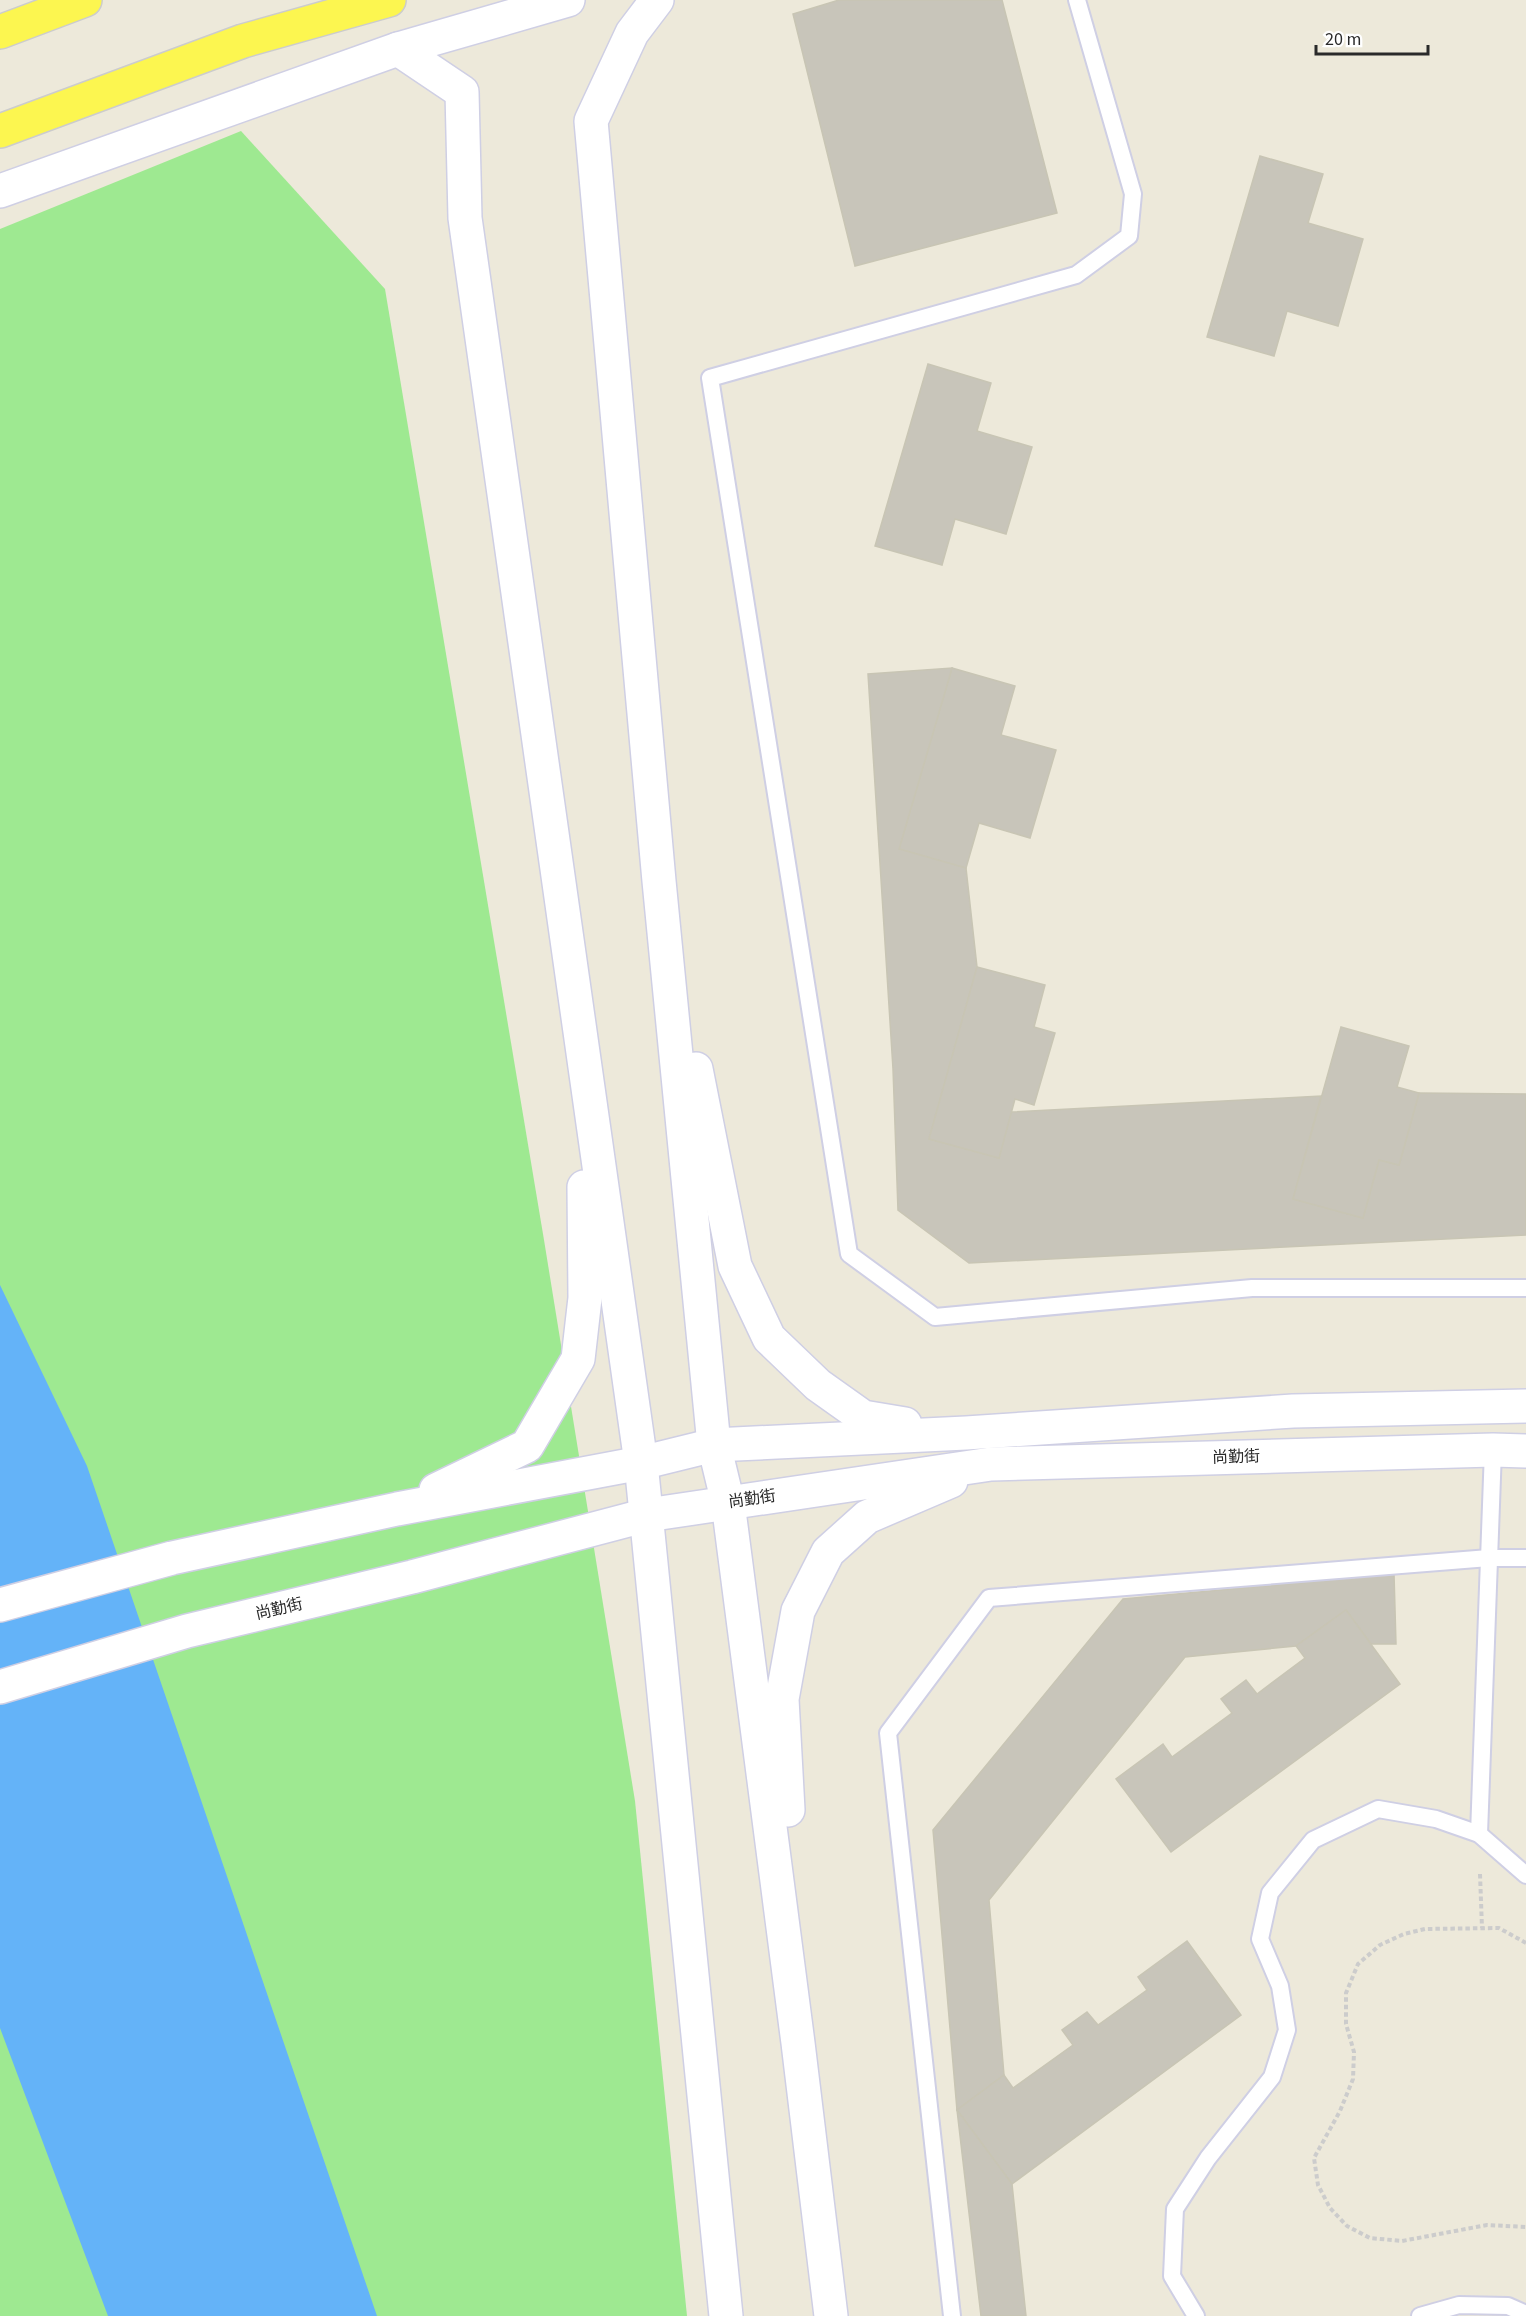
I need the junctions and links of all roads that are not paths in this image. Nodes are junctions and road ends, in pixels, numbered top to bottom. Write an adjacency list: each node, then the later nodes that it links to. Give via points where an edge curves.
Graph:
1 (85, 0): 6 (main road)
2 (389, 0): 8 (main road, via 243,41)
3 (568, 0): 7 (main road)
4 (657, 0): 10 (main road, via 632,33 591,121)
5 (1077, 0): 12 (lane, via 1133,194 1129,236 1076,275 710,378 849,1254 935,1317 1252,1288)
6 (0, 32)
7 (398, 49): 9 (main road); 11 (main road, via 462,92 465,218)
8 (0, 131)
9 (0, 191)
10 (659, 881): 14 (main road, via 735,1266 769,1338 818,1385 863,1417); 15 (main road)
11 (561, 898): 18 (main road); 21 (main road, via 584,1195 585,1298 578,1359 527,1446)
12 (1526, 1288)
13 (1526, 1406): 14 (main road, via 1293,1410)
14 (966, 1433): 15 (main road)
15 (714, 1445): 18 (main road); 20 (main road)
16 (1493, 1450): 17 (main road, 尚勤街); 19 (main road, 尚勤街); 23 (lane)
17 (1526, 1451)
18 (641, 1463): 21 (main road); 22 (main road)
19 (991, 1464): 20 (main road, 尚勤街); 29 (main road, via 867,1517 828,1552 798,1611 782,1699)
20 (728, 1503): 22 (main road, 尚勤街); 29 (main road)
21 (397, 1509): 25 (main road, via 172,1558)
22 (647, 1515): 26 (main road, 尚勤街, via 187,1631); 31 (main road)
23 (1489, 1558): 24 (lane); 27 (lane); 33 (lane, via 989,1598 888,1733)
24 (1526, 1558)
25 (0, 1605)
26 (0, 1687)
27 (1479, 1834): 28 (lane); 34 (lane, via 1436,1819 1378,1809 1312,1840 1270,1893 1260,1939 1280,1986 1287,2030 1272,2077 1208,2158 1175,2209 1172,2276)
28 (1526, 1875)
29 (798, 2043): 32 (main road)
30 (1526, 2314): 35 (lane, via 1509,2306 1459,2305)
31 (726, 2316)
32 (831, 2316)
33 (952, 2316)
34 (1196, 2316)
35 (1420, 2316)

